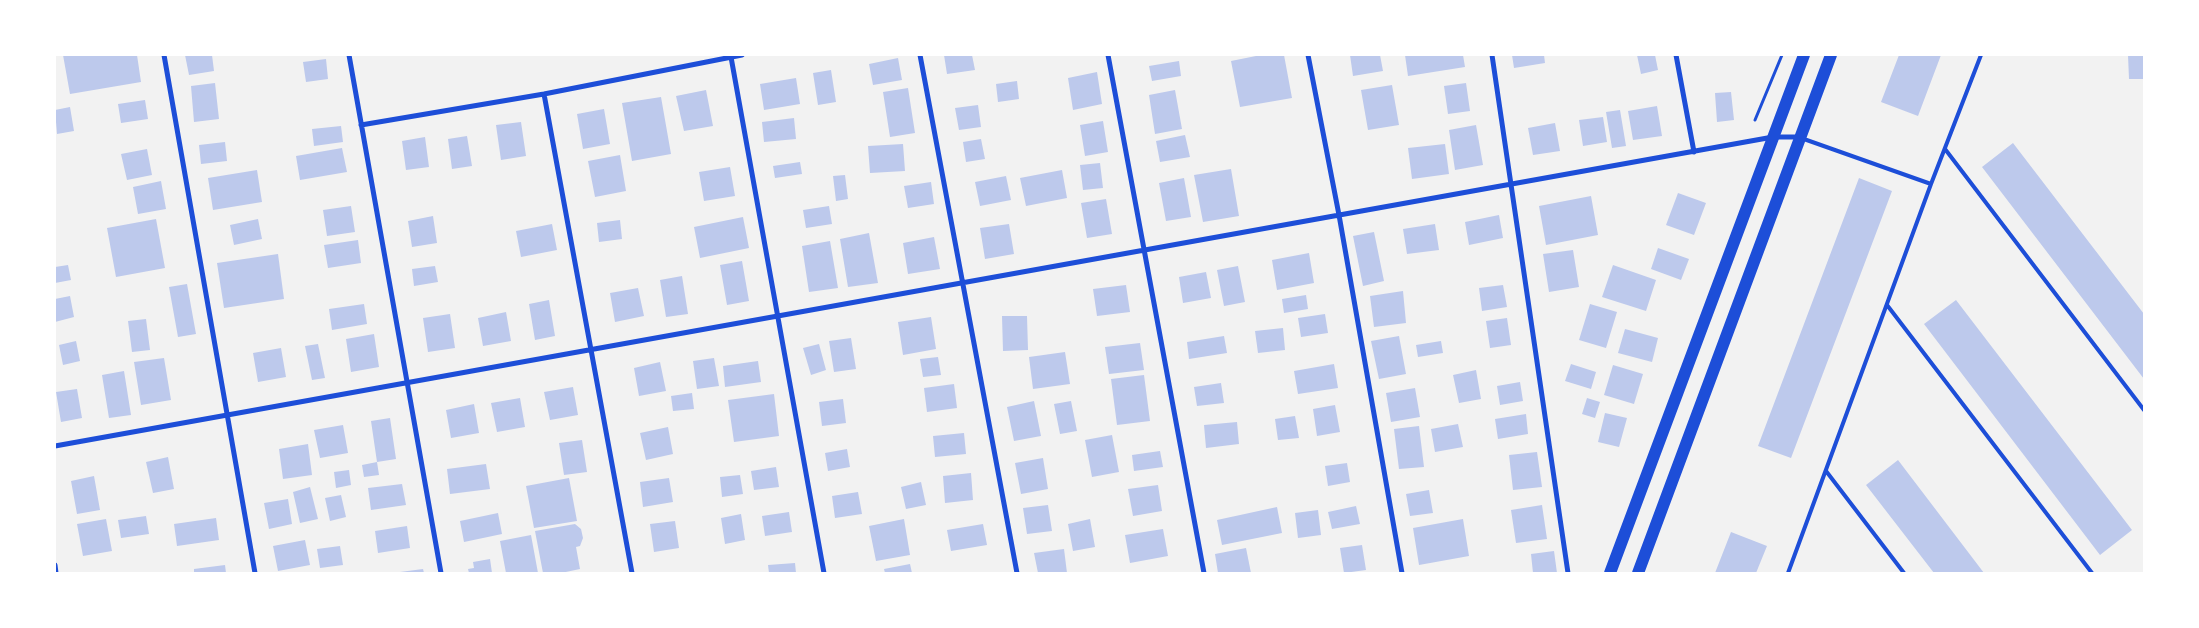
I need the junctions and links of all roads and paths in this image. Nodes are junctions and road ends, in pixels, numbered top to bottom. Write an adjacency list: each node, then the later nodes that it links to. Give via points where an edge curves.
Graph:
1 (164, 55): 31 (street)
2 (349, 55): 16 (street)
3 (742, 55): 13 (street)
4 (920, 55): 25 (street)
5 (1108, 55): 24 (street)
6 (1308, 55): 23 (street)
7 (1492, 55): 21 (street)
8 (1676, 55): 20 (street)
9 (1782, 55): 15 (path)
10 (1804, 55): 17 (main road)
11 (1831, 55): 18 (main road)
12 (1981, 55): 19 (lane)
13 (730, 57): 14 (street); 27 (street)
14 (544, 94): 16 (street); 28 (street)
15 (1756, 120)
16 (361, 125): 29 (street)
17 (1773, 137): 18 (street); 20 (street); 44 (main road)
18 (1800, 137): 22 (lane); 45 (main road)
19 (1945, 149): 22 (lane); 30 (lane)
20 (1694, 152): 21 (street)
21 (1512, 184): 23 (street); 43 (street)
22 (1931, 184): 26 (lane)
23 (1339, 215): 24 (street); 42 (street)
24 (1144, 250): 25 (street); 41 (street)
25 (963, 283): 27 (street); 40 (street)
26 (1887, 305): 33 (lane); 48 (lane)
27 (778, 316): 28 (street); 39 (street)
28 (591, 350): 29 (street); 38 (street)
29 (407, 382): 31 (street); 37 (street)
30 (2144, 410)
31 (227, 414): 32 (street); 36 (street)
32 (55, 446)
33 (1826, 471): 46 (lane); 47 (lane)
34 (55, 565): 35 (street)
35 (56, 573)
36 (255, 573)
37 (441, 573)
38 (632, 573)
39 (824, 573)
40 (1016, 573)
41 (1204, 573)
42 (1402, 573)
43 (1568, 573)
44 (1610, 573)
45 (1638, 573)
46 (1788, 573)
47 (1904, 573)
48 (2092, 573)

